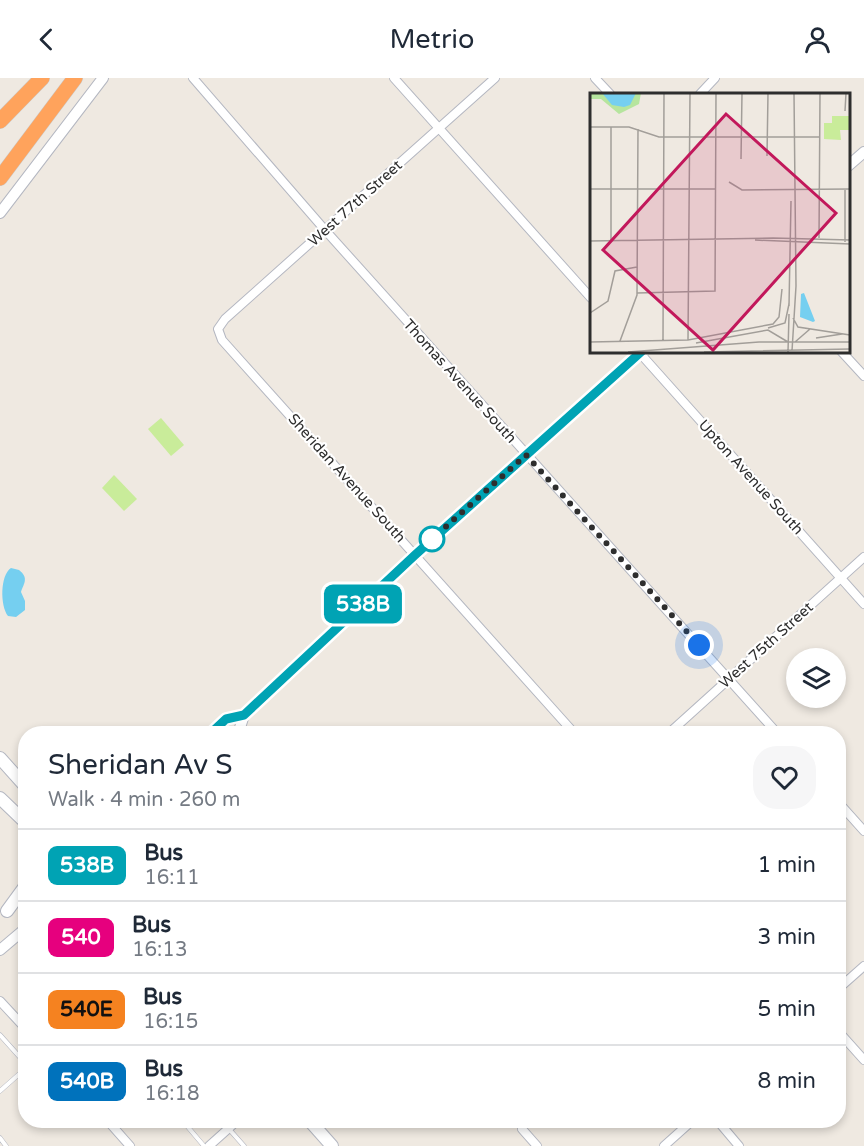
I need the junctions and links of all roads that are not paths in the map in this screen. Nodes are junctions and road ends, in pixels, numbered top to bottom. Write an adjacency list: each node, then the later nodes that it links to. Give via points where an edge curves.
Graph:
1 (42, 78): 11 (highway)
2 (75, 78): 15 (highway)
3 (103, 78): 16 (street)
4 (193, 78): 17 (street, Thomas Avenue South)
5 (394, 78): 12 (street)
6 (495, 78): 12 (street, West 77th Street)
7 (595, 78): 9 (street)
8 (715, 78): 10 (street)
9 (609, 93)
10 (701, 93)
11 (0, 121)
12 (439, 128): 17 (street, West 77th Street); 18 (street)
13 (864, 152): 14 (street)
14 (849, 165)
15 (0, 178)
16 (0, 213)
17 (325, 230): 19 (street, West 77th Street); 23 (street, Thomas Avenue South)
18 (590, 297)
19 (218, 329): 24 (street, Sheridan Avenue South, via 222,340)
20 (640, 352): 23 (street); 26 (street, Upton Avenue South)
21 (842, 352): 22 (street)
22 (864, 376)
23 (526, 455): 24 (street); 28 (street, Thomas Avenue South)
24 (415, 555): 29 (street); 32 (street, Sheridan Avenue South)
25 (864, 557): 26 (street, West 75th Street)
26 (841, 578): 27 (street, Upton Avenue South); 28 (street, West 75th Street)
27 (864, 603)
28 (729, 678): 33 (street, West 75th Street); 34 (street, Thomas Avenue South)
29 (244, 715): 30 (street, via 226,719); 31 (street)
30 (219, 726)
31 (241, 726)
32 (568, 726)
33 (677, 726)
34 (771, 726)
35 (0, 758): 36 (main road)
36 (18, 778)
37 (0, 798): 38 (main road)
38 (11, 810): 40 (main road); 41 (main road)
39 (846, 811): 42 (street)
40 (18, 816)
41 (18, 821)
42 (864, 831)
43 (18, 895): 45 (main road)
44 (18, 902): 45 (street)
45 (3, 914)
46 (18, 935): 47 (street)
47 (0, 950)
48 (864, 966): 49 (street)
49 (846, 982)
50 (0, 1001): 51 (street)
51 (18, 1020)
52 (0, 1035): 54 (lane)
53 (846, 1040): 55 (street)
54 (18, 1056)
55 (864, 1060)
56 (18, 1073): 57 (lane)
57 (0, 1090)
58 (114, 1128): 68 (street)
59 (189, 1128): 69 (lane)
60 (227, 1128): 70 (street)
61 (233, 1128): 71 (lane)
62 (316, 1128): 72 (main road)
63 (684, 1128): 74 (street)
64 (724, 1128): 75 (street)
65 (522, 1129): 73 (street)
66 (0, 1138): 67 (lane)
67 (6, 1146)
68 (130, 1146)
69 (204, 1146)
70 (209, 1146)
71 (244, 1146)
72 (332, 1146)
73 (537, 1146)
74 (664, 1146)
75 (739, 1146)

